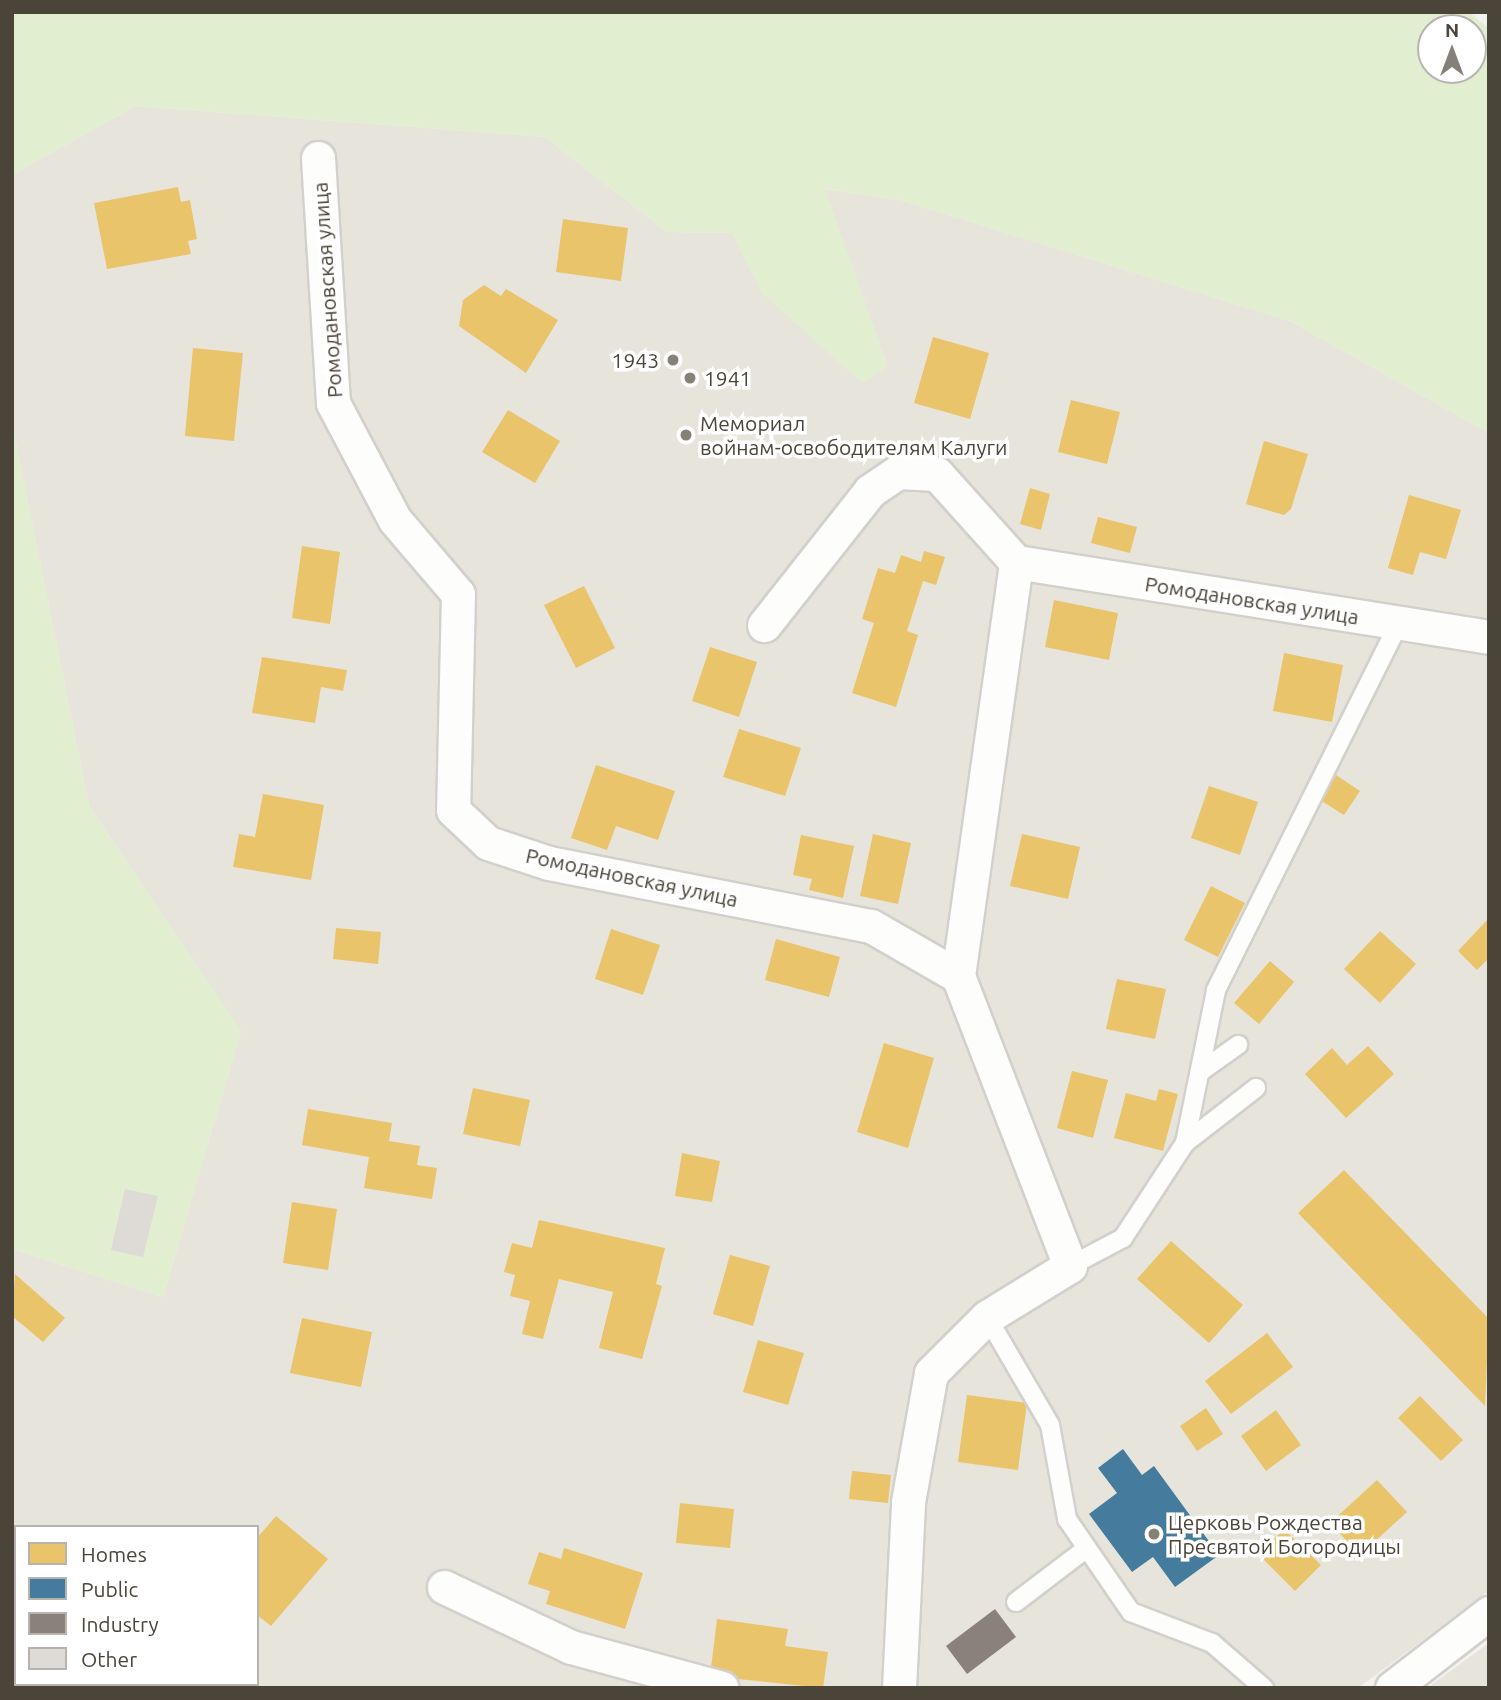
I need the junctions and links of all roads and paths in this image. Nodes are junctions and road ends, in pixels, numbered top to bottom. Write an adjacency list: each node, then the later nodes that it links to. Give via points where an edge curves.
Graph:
1 (318, 158): 6 (street, Ромодановская улица, via 332,403 395,520 458,594 453,810 488,843 548,863 871,926)
2 (1016, 562): 3 (street, Ромодановская улица); 4 (street, via 937,474 898,472 870,491); 6 (street)
3 (1399, 623): 5 (street, Ромодановская улица); 8 (lane, via 1216,990)
4 (764, 625)
5 (1489, 637)
6 (958, 976): 11 (street)
7 (1238, 1045): 8 (lane)
8 (1200, 1072): 10 (lane)
9 (1256, 1088): 10 (lane)
10 (1185, 1143): 11 (lane, via 1124,1238)
11 (1070, 1266): 12 (street)
12 (987, 1317): 13 (lane, via 1050,1425 1067,1519); 18 (street, via 931,1373 908,1502)
13 (1087, 1548): 15 (lane); 19 (lane, via 1131,1612 1212,1643)
14 (444, 1587): 17 (street, via 571,1647)
15 (1016, 1602)
16 (1489, 1613): 20 (street)
17 (722, 1688)
18 (899, 1688)
19 (1264, 1688)
20 (1392, 1688)

